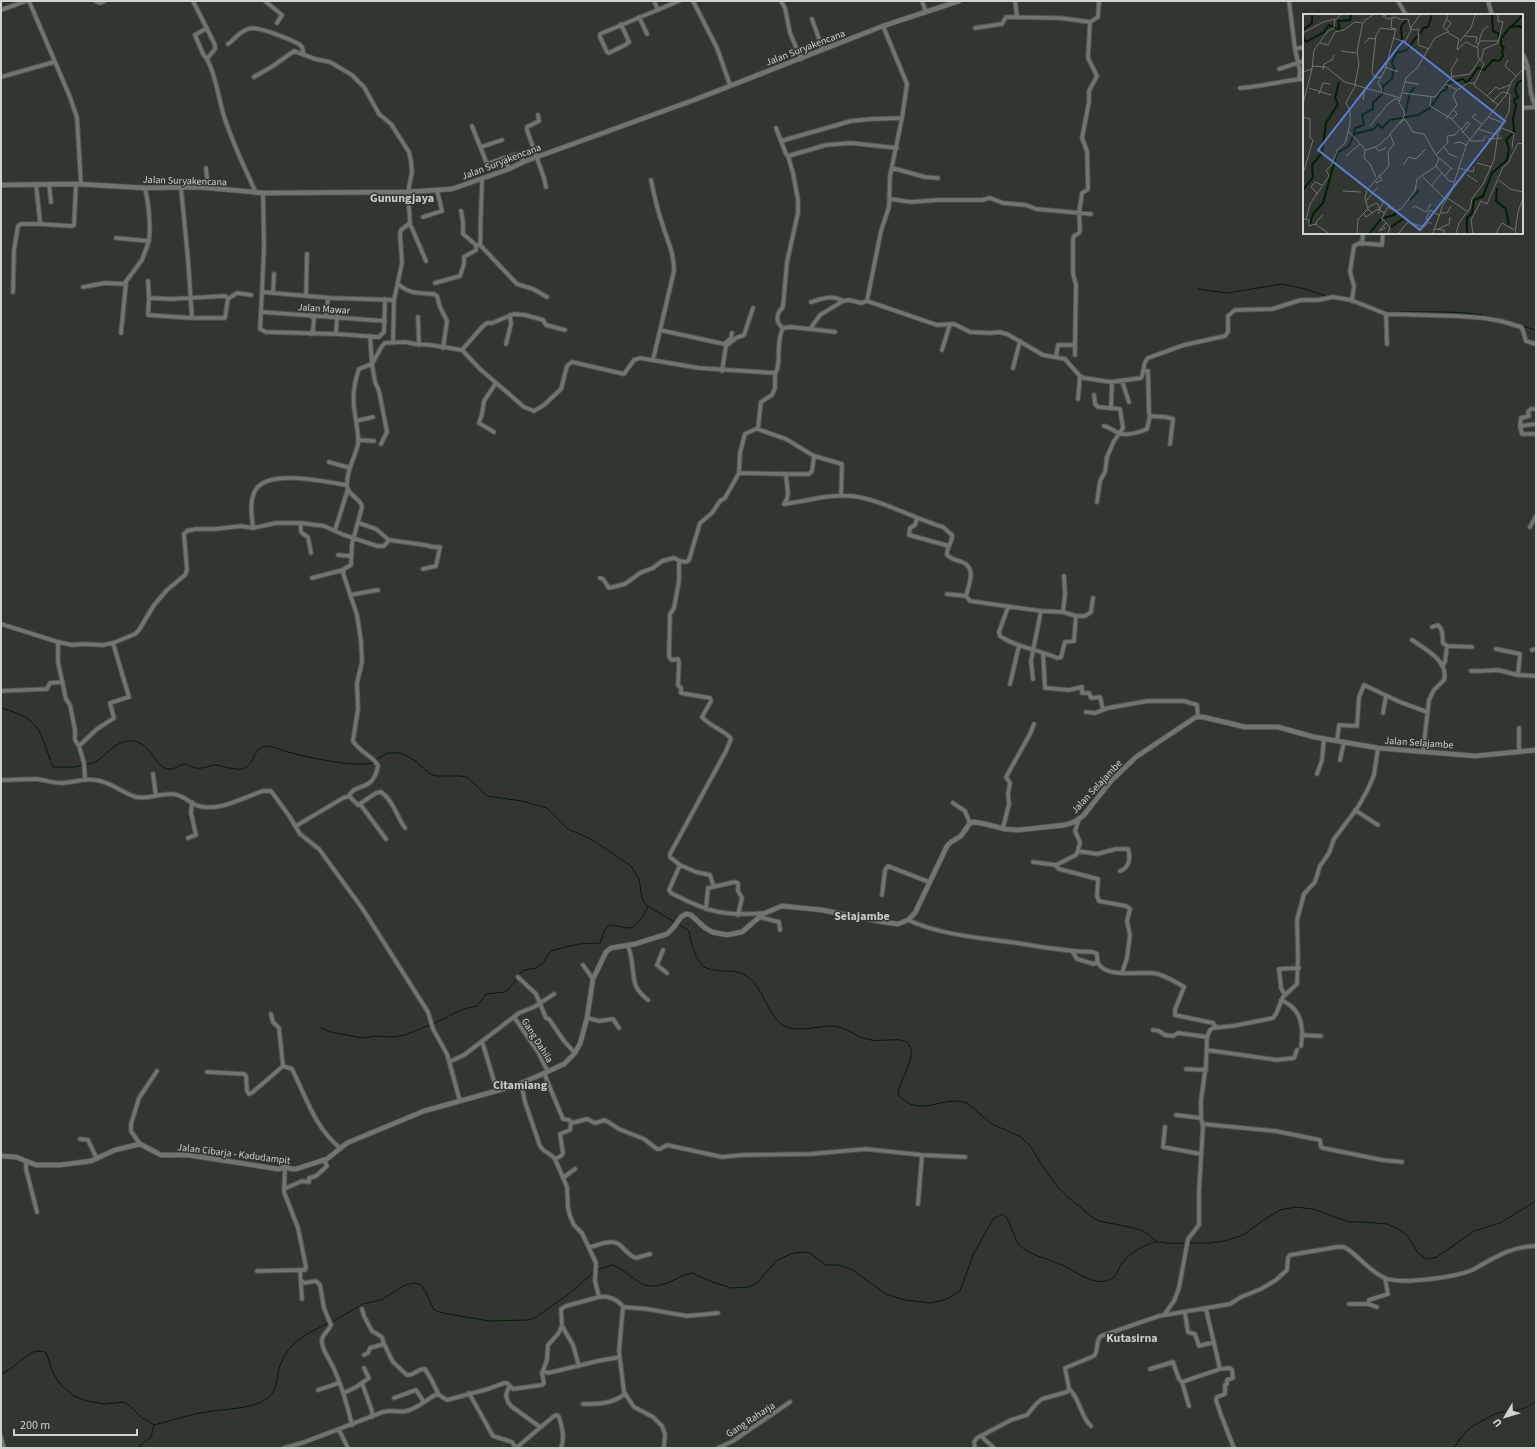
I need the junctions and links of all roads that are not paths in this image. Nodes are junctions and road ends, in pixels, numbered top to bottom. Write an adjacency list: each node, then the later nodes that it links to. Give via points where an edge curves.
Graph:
1 (27, 1): 17 (street); 41 (street)
2 (95, 1): 3 (street)
3 (105, 1)
4 (193, 1): 29 (street)
5 (265, 1): 26 (street, via 282,15)
6 (654, 1): 18 (street)
7 (679, 1): 18 (street)
8 (693, 1): 50 (street, via 717,48)
9 (781, 1): 38 (street)
10 (922, 1): 19 (street)
11 (958, 1): 19 (street, Jalan Suryakencana)
12 (1015, 1): 23 (street)
13 (1099, 1): 25 (street, via 1098,17)
14 (1289, 1): 34 (street)
15 (1398, 1): 20 (street)
16 (1488, 1): 21 (street)
17 (1, 10)
18 (658, 10): 22 (street)
19 (926, 12): 28 (street, Jalan Suryakencana)
20 (1405, 14)
21 (1492, 14)
22 (639, 17): 27 (street); 31 (street)
23 (1017, 17): 25 (street); 30 (street, via 1006,18 1002,24)
24 (812, 19): 35 (street)
25 (1090, 22): 87 (street, via 1088,58 1097,76 1090,91 1082,138 1087,152 1088,188 1082,193)
26 (277, 23)
27 (622, 24): 27 (street, via 629,42 609,53 600,35)
28 (884, 26): 35 (street, Jalan Suryakencana); 55 (street, via 907,81)
29 (207, 28): 39 (street, via 216,48); 39 (street, via 195,35)
30 (975, 28)
31 (647, 34)
32 (228, 44): 36 (street, via 251,28 299,44)
33 (1303, 47): 34 (street)
34 (1295, 49): 42 (street)
35 (823, 50): 38 (street, Jalan Suryakencana)
36 (304, 54): 47 (street, via 294,51); 82 (street, via 330,62 352,74 364,87 376,111 391,124 409,152 412,172)
37 (1523, 55): 43 (street)
38 (801, 58): 50 (street, Jalan Suryakencana)
39 (207, 59): 81 (street, via 229,129)
40 (1303, 61): 42 (street)
41 (54, 62): 46 (street); 74 (street, via 77,118)
42 (1298, 62): 45 (street); 48 (street)
43 (1528, 67): 44 (street); 52 (street)
44 (1523, 68)
45 (1279, 69)
46 (1, 77)
47 (254, 77)
48 (1299, 79): 49 (street); 51 (street)
49 (1303, 79)
50 (730, 85): 63 (street, Jalan Suryakencana)
51 (1240, 88)
52 (1536, 107): 53 (street)
53 (1523, 108)
54 (538, 115): 63 (street, via 539,121 526,127)
55 (902, 118): 59 (street, via 851,121); 61 (street)
56 (472, 126): 60 (street)
57 (776, 128): 59 (street)
58 (502, 140): 60 (street)
59 (781, 141): 62 (street)
60 (481, 147): 64 (street, via 487,164)
61 (897, 148): 62 (street, via 851,143 826,146); 67 (street)
62 (788, 156): 133 (street, via 798,200 798,213 787,262 783,306 777,320)
63 (536, 157): 65 (street, Jalan Suryakencana); 76 (street)
64 (504, 158): 65 (street, via 519,154); 68 (street)
65 (523, 162): 68 (street, Jalan Suryakencana)
66 (206, 168): 79 (street)
67 (892, 168): 69 (street); 84 (street)
68 (509, 169): 70 (street, Jalan Suryakencana)
69 (938, 178)
70 (482, 179): 80 (street, Jalan Suryakencana, via 452,189); 97 (street, via 482,228)
71 (651, 180): 136 (street, via 673,252 674,264)
72 (36, 184): 73 (street, Jalan Suryakencana); 75 (street, Jalan Suryakencana); 90 (street)
73 (49, 184): 74 (street, Jalan Suryakencana); 85 (street)
74 (79, 184): 77 (street, Jalan Suryakencana); 90 (street, via 74,225)
75 (1, 185)
76 (546, 187)
77 (146, 188): 78 (street, Jalan Suryakencana); 95 (street, via 151,228)
78 (181, 188): 79 (street, Jalan Suryakencana); 113 (street)
79 (208, 188): 81 (street, Jalan Suryakencana)
80 (437, 190): 82 (street, Jalan Suryakencana); 89 (street, via 442,211)
81 (256, 192): 83 (street, Jalan Suryakencana)
82 (408, 192): 83 (street, Jalan Suryakencana); 91 (street)
83 (263, 193): 107 (street)
84 (890, 199): 87 (street, via 911,202 990,198 1036,209); 120 (street)
85 (51, 202)
86 (461, 211): 97 (street, via 463,234)
87 (1079, 213): 88 (street); 149 (street, via 1080,230 1073,239 1073,274 1076,286)
88 (1091, 214)
89 (423, 216)
90 (39, 224): 106 (street, via 18,226 14,250)
91 (409, 224): 99 (street); 103 (street, via 400,234 402,263)
92 (1363, 234): 96 (street)
93 (1384, 234): 96 (street, via 1382,245)
94 (116, 238): 95 (street)
95 (149, 241): 102 (street, via 144,257)
96 (1362, 244): 118 (street, via 1355,245 1352,259)
97 (478, 245): 104 (street, via 476,250 464,257 461,275); 111 (street, via 516,284)
98 (307, 254): 110 (street)
99 (426, 261)
100 (274, 274): 108 (street)
101 (148, 280): 112 (street)
102 (126, 283): 105 (street, via 105,283); 138 (street)
103 (398, 284): 117 (street); 150 (street, via 411,292 437,296 447,321)
104 (435, 284)
105 (83, 288)
106 (13, 292)
107 (262, 292): 108 (street); 123 (street)
108 (273, 293): 110 (street)
109 (251, 295): 115 (street, via 237,294)
110 (306, 296): 114 (street)
111 (547, 297)
112 (149, 298): 113 (street); 130 (street, via 148,316)
113 (190, 298): 115 (street, via 225,296); 130 (street)
114 (328, 298): 116 (street); 127 (street)
115 (228, 299): 130 (street, via 224,319)
116 (385, 299): 117 (street); 131 (street)
117 (394, 300): 144 (street)
118 (1352, 300): 124 (street); 159 (street, via 1330,296 1318,300 1301,300 1272,310 1235,310 1228,316 1228,332 1225,336 1184,345 1148,358 1144,362)
119 (844, 301): 120 (street); 121 (street, via 828,297); 134 (street, via 820,315)
120 (867, 301): 132 (street, via 934,324)
121 (811, 302)
122 (753, 308): 158 (street, via 744,335 726,346)
123 (262, 312): 125 (street, Jalan Mawar); 140 (street, via 260,328 264,332)
124 (1386, 314): 147 (street); 148 (street, via 1494,319 1519,326 1526,341)
125 (310, 315): 127 (street, Jalan Mawar); 140 (street, via 314,319)
126 (510, 315): 135 (street, via 517,313 544,320 548,326); 146 (street, via 511,324); 151 (street, via 484,325)
127 (326, 316): 128 (street, Jalan Mawar)
128 (337, 316): 131 (street, Jalan Mawar); 141 (street)
129 (418, 317): 145 (street)
130 (192, 318)
131 (385, 321): 142 (street, via 384,333 379,337)
132 (950, 324): 143 (street, via 972,332 1003,332); 152 (street)
133 (783, 328): 134 (street); 160 (street, via 778,344 778,370)
134 (810, 329): 137 (street)
135 (565, 330)
136 (660, 330): 139 (street, via 724,344 731,338); 155 (street)
137 (835, 332)
138 (121, 333)
139 (732, 333)
140 (311, 334): 141 (street)
141 (336, 334): 142 (street)
142 (370, 336): 156 (street)
143 (1020, 341): 154 (street, via 1043,355); 157 (street)
144 (393, 343): 145 (street); 156 (street, via 385,343)
145 (419, 344): 150 (street)
146 (506, 344)
147 (1387, 344)
148 (1536, 344)
149 (1075, 345): 153 (street); 154 (street, via 1058,345)
150 (444, 348): 151 (street)
151 (462, 350): 164 (street)
152 (942, 350)
153 (1075, 355)
154 (1056, 357): 161 (street, via 1067,361)
155 (653, 360): 158 (street); 164 (street, via 636,358 624,374 570,363 561,389 534,411 524,407)
156 (372, 364): 172 (street, via 361,367 356,377); 184 (street, via 387,432)
157 (1013, 368)
158 (722, 371): 160 (street)
159 (1146, 371): 162 (street, via 1140,378); 170 (street)
160 (775, 373): 178 (street, via 776,388 772,395 761,402)
161 (1080, 376): 163 (street); 166 (street)
162 (1122, 381): 163 (street); 167 (street)
163 (1112, 382): 168 (street)
164 (496, 384): 174 (street, via 484,401)
165 (1094, 395): 168 (street, via 1097,407)
166 (1078, 399)
167 (1129, 402)
168 (1111, 408): 180 (street, via 1119,408 1120,411 1123,428)
169 (1536, 409): 177 (street, via 1529,410 1528,417 1520,418)
170 (1150, 416): 180 (street, via 1147,429 1134,433); 185 (street, via 1173,419)
171 (373, 417): 172 (street)
172 (356, 421): 182 (street)
173 (474, 422): 174 (street)
174 (479, 423): 179 (street)
175 (1536, 424): 177 (street)
176 (1104, 426): 180 (street)
177 (1520, 426): 181 (street, via 1522,434)
178 (758, 428): 186 (street, via 786,439); 189 (street, via 745,434 740,453)
179 (494, 432)
180 (1119, 433): 193 (street, via 1107,457)
181 (1536, 434)
182 (358, 440): 183 (street); 188 (street)
183 (374, 441)
184 (381, 444)
185 (1170, 444)
186 (814, 456): 190 (street, via 809,474); 192 (street, via 842,464)
187 (329, 462): 188 (street)
188 (350, 468): 191 (street)
189 (739, 473): 190 (street); 207 (street, via 725,498 700,523 689,560)
190 (789, 474): 192 (street, via 786,478 788,493 784,504 824,496)
191 (347, 487): 197 (street, via 361,502); 199 (street, via 298,478 268,480 254,492 251,513); 200 (street)
192 (841, 496): 195 (street, via 869,500)
193 (1097, 502)
194 (1536, 516): 198 (street)
195 (917, 519): 203 (street, via 943,527 950,532 953,538); 203 (street, via 915,525 910,528 909,535)
196 (301, 522): 199 (street, via 276,523); 200 (street); 204 (street, via 300,532 308,538)
197 (359, 524): 201 (street); 202 (street, via 376,529)
198 (1530, 526)
199 (253, 528): 226 (street, via 241,526 196,529 185,533 185,575 154,605 135,634)
200 (335, 530): 201 (street)
201 (353, 538): 202 (street, via 377,546 384,546); 206 (street)
202 (389, 540): 208 (street, via 440,547 436,566)
203 (949, 546): 216 (street, via 947,555 967,564 971,569)
204 (311, 553)
205 (338, 555): 206 (street)
206 (351, 556): 209 (street, via 351,566)
207 (680, 561): 212 (street, via 674,558 662,561 640,573 630,582 613,588 609,588); 278 (street, via 674,608 670,614 669,657 679,662 677,682 681,693 710,698 711,701 702,717 731,739 670,854 670,857)
208 (422, 568)
209 (343, 570): 211 (street); 215 (street)
210 (1064, 576): 220 (street)
211 (312, 578)
212 (600, 578)
213 (378, 590): 215 (street)
214 (947, 594): 216 (street)
215 (350, 595): 263 (street, via 357,615 362,650 353,741 362,752 376,761 378,766 373,780 354,790)
216 (966, 596): 218 (street, via 970,601)
217 (1093, 598): 221 (street, via 1090,613)
218 (1008, 606): 219 (street); 227 (street, via 999,634)
219 (1041, 611): 220 (street); 231 (street)
220 (1063, 612): 221 (street)
221 (1076, 616): 232 (street, via 1074,642 1064,643 1061,657)
222 (1, 624): 225 (street)
223 (1432, 627): 228 (street, via 1440,627 1443,643)
224 (1412, 640): 233 (street, via 1430,652)
225 (58, 642): 226 (street, via 72,646); 238 (street, via 58,662)
226 (113, 643): 252 (street, via 129,697 110,703 114,718)
227 (1019, 646): 231 (street); 239 (street)
228 (1447, 646): 229 (street); 233 (street)
229 (1472, 647)
230 (1496, 649): 235 (street, via 1520,653)
231 (1034, 651): 232 (street); 237 (street, via 1031,661)
232 (1043, 653): 242 (street, via 1045,688 1082,688 1082,693 1089,693 1091,698 1100,697)
233 (1442, 666): 244 (street, via 1445,678 1431,694)
234 (1471, 671): 235 (street, via 1498,670)
235 (1518, 675): 236 (street)
236 (1536, 676)
237 (1034, 679)
238 (63, 682): 240 (street, via 50,683 47,689); 252 (street, via 66,699 70,705 75,740)
239 (1010, 684)
240 (2, 691)
241 (1386, 696): 244 (street); 245 (street); 250 (street, via 1364,685 1359,697 1357,726 1339,725)
242 (1103, 710): 243 (street); 246 (street, via 1141,701 1184,701 1197,705)
243 (1086, 712)
244 (1427, 712): 255 (street)
245 (1383, 713)
246 (1198, 717): 249 (street, Jalan Selajambe, via 1245,727 1278,727); 268 (street, Jalan Selajambe, via 1136,757 1113,778)
247 (1034, 724): 273 (street, via 1006,777 1010,783 1009,804)
248 (1519, 728): 256 (street)
249 (1324, 739): 250 (street, Jalan Selajambe); 259 (street, via 1322,760)
250 (1337, 741): 251 (street, Jalan Selajambe)
251 (1344, 742): 253 (street, Jalan Selajambe); 257 (street)
252 (79, 746): 261 (street)
253 (1378, 748): 255 (street, Jalan Selajambe); 267 (street, via 1374,775)
254 (1536, 750): 256 (street, Jalan Selajambe)
255 (1423, 751): 256 (street, Jalan Selajambe, via 1475,756)
256 (1519, 752)
257 (1340, 760)
258 (153, 774): 262 (street)
259 (1317, 774)
260 (1, 780): 261 (street, via 62,783)
261 (85, 780): 262 (street, via 103,781 140,798)
262 (156, 796): 264 (street, via 176,794)
263 (349, 796): 266 (street, via 357,805); 271 (street)
264 (192, 802): 271 (street, via 205,807 222,806 268,790 274,794); 274 (street, via 191,813 196,835)
265 (952, 803): 269 (street, via 965,811)
266 (360, 804): 272 (street, via 381,792); 275 (street)
267 (1355, 810): 270 (street); 295 (street, via 1333,842 1320,866 1315,882 1304,894 1297,920)
268 (1079, 819): 273 (street, Jalan Selajambe, via 1062,826 1024,830); 276 (street, via 1076,830 1080,839)
269 (970, 823): 273 (street, Jalan Selajambe); 281 (street, via 961,836 948,844)
270 (1378, 825)
271 (296, 826): 319 (street, via 302,836 320,849 362,908 428,1012)
272 (405, 828)
273 (1003, 828)
274 (188, 838)
275 (386, 839)
276 (1078, 851): 279 (street, via 1072,857); 280 (street, via 1097,854 1128,849 1129,865)
277 (1033, 862): 279 (street)
278 (680, 865): 282 (street, via 710,876); 284 (street, via 669,891)
279 (1055, 865): 297 (street, via 1098,879 1097,896 1100,901 1130,909 1127,921 1130,936)
280 (1120, 871)
281 (929, 882): 283 (street, via 888,866 885,870); 288 (street, via 915,913)
282 (714, 887): 284 (street, via 708,888); 286 (street, via 738,883 738,891 742,898)
283 (882, 895)
284 (706, 909): 286 (street)
285 (765, 913): 286 (street); 287 (street); 288 (street, via 787,906 841,913 892,924)
286 (738, 915)
287 (759, 917): 289 (street, via 779,922); 290 (street, Jalan Cibarja - Kadudampit, via 743,931 727,935 715,933 689,914 684,914 664,936)
288 (908, 920): 292 (street, via 969,937)
289 (780, 930)
290 (628, 946): 299 (street, Jalan Cibarja - Kadudampit, via 606,952); 302 (street, via 634,983)
291 (663, 950): 296 (street, via 657,966)
292 (1072, 951): 293 (street, via 1077,959 1094,964); 293 (street, via 1096,953)
293 (1097, 962): 297 (street, via 1108,972)
294 (583, 965): 299 (street)
295 (1299, 968): 301 (street, via 1297,984); 301 (street, via 1279,969 1281,988)
296 (667, 972)
297 (1122, 973): 308 (street, via 1152,973 1164,976 1182,986 1184,988 1175,1015 1213,1023)
298 (518, 977): 304 (street, via 534,991)
299 (594, 979): 307 (street, Jalan Cibarja - Kadudampit)
300 (554, 994): 304 (street)
301 (1285, 995): 303 (street)
302 (648, 1000)
303 (1281, 1000): 308 (street, via 1276,1014 1271,1019); 311 (street, via 1296,1011)
304 (540, 1002): 306 (street); 318 (street, via 546,1018)
305 (271, 1014): 320 (street, via 273,1022 279,1028)
306 (514, 1017): 314 (street); 325 (street, Gang Dahila, via 538,1052)
307 (587, 1018): 309 (street, via 599,1021 613,1019); 318 (street, Jalan Cibarja - Kadudampit)
308 (1216, 1027): 313 (street, via 1210,1029)
309 (619, 1028)
310 (1153, 1030): 313 (street, via 1165,1035 1173,1036 1178,1033)
311 (1302, 1035): 312 (street); 315 (street)
312 (1321, 1036)
313 (1207, 1037): 316 (street)
314 (482, 1041): 319 (street); 327 (street)
315 (1301, 1046)
316 (1207, 1050): 317 (street, via 1277,1060 1294,1058); 322 (street)
317 (1297, 1050)
318 (575, 1053): 325 (street, Jalan Cibarja - Kadudampit, via 567,1061)
319 (449, 1062): 328 (street)
320 (283, 1066): 324 (street, via 248,1094 244,1074); 336 (street, via 293,1070 309,1109 326,1134)
321 (1186, 1069): 322 (street)
322 (1206, 1070): 330 (street)
323 (157, 1071): 335 (street, via 139,1098 131,1124 131,1131)
324 (207, 1072)
325 (546, 1073): 326 (street, Jalan Cibarja - Kadudampit); 331 (street, Gang Dahila, via 562,1117)
326 (521, 1082): 327 (street, Jalan Cibarja - Kadudampit); 342 (street, via 540,1146)
327 (497, 1091): 328 (street, Jalan Cibarja - Kadudampit)
328 (460, 1101): 336 (street, Jalan Cibarja - Kadudampit, via 424,1111 350,1141)
329 (1176, 1115): 330 (street)
330 (1201, 1118): 332 (street)
331 (570, 1122): 338 (street, via 588,1119 595,1123 605,1120 644,1139 657,1149 667,1145 722,1157 866,1149); 342 (street, via 570,1130 561,1133 560,1136 563,1154)
332 (1203, 1124): 337 (street); 345 (street, via 1281,1132 1320,1140 1323,1148)
333 (1165, 1127): 337 (street, via 1163,1147)
334 (80, 1139): 341 (street, via 88,1140)
335 (140, 1144): 341 (street, via 115,1150); 346 (street, Jalan Cibarja - Kadudampit, via 164,1155 188,1155 273,1169)
336 (340, 1148): 343 (street, Jalan Cibarja - Kadudampit)
337 (1201, 1154): 369 (street, via 1200,1222 1188,1239 1177,1295)
338 (922, 1155): 340 (street); 350 (street)
339 (1, 1156): 344 (street)
340 (965, 1157)
341 (97, 1159): 344 (street, via 46,1166)
342 (555, 1159): 348 (street)
343 (324, 1160): 346 (street, Jalan Cibarja - Kadudampit, via 296,1169); 349 (street, via 327,1166 310,1178 309,1182 302,1181)
344 (26, 1161): 351 (street)
345 (1402, 1162)
346 (285, 1167): 349 (street)
347 (575, 1169): 348 (street)
348 (564, 1177): 353 (street, via 570,1216)
349 (284, 1189): 355 (street, via 298,1225 304,1255 306,1269)
350 (918, 1204)
351 (37, 1212)
352 (1536, 1246): 357 (street, via 1512,1250 1465,1272 1405,1281)
353 (590, 1247): 354 (street, via 614,1241 636,1258); 359 (street, via 596,1263 595,1281)
354 (650, 1254)
355 (300, 1270): 356 (street); 358 (street)
356 (257, 1271)
357 (1385, 1278): 362 (street, via 1388,1294 1369,1300); 366 (street, via 1344,1247 1290,1255 1287,1270 1271,1283 1230,1304)
358 (302, 1281): 360 (street); 381 (street, via 316,1281 320,1285 324,1308 331,1325 322,1337 322,1346)
359 (599, 1297): 363 (street, via 611,1298); 370 (street, via 563,1308 560,1312)
360 (302, 1299)
361 (1349, 1304): 362 (street)
362 (1368, 1304): 364 (street)
363 (623, 1307): 367 (street, via 687,1316); 374 (street)
364 (1377, 1307)
365 (362, 1308): 372 (street, via 372,1332 382,1337)
366 (1206, 1309): 368 (street); 371 (street)
367 (718, 1313)
368 (1184, 1313): 369 (street); 371 (street, via 1188,1332 1195,1334 1199,1346)
369 (1164, 1315): 385 (street, via 1101,1336 1094,1356 1065,1368)
370 (562, 1326): 375 (street, via 573,1345); 379 (street, via 549,1343)
371 (1214, 1342): 378 (street)
372 (384, 1344): 373 (street, via 370,1348); 389 (street, via 393,1362 407,1375 425,1369)
373 (364, 1355)
374 (620, 1357): 375 (street); 388 (street)
375 (579, 1366): 379 (street, via 548,1373)
376 (364, 1368): 382 (street, via 369,1378)
377 (1150, 1368): 380 (street, via 1173,1362)
378 (1220, 1369): 380 (street); 411 (street, via 1230,1368 1234,1378 1227,1380 1225,1394 1216,1400)
379 (543, 1371): 383 (street, via 542,1385 515,1389)
380 (1182, 1382): 394 (street)
381 (339, 1383): 384 (street); 386 (street)
382 (362, 1383): 386 (street); 395 (street)
383 (509, 1386): 387 (street, via 504,1382); 398 (street, via 506,1395 508,1402)
384 (318, 1390)
385 (1069, 1390): 397 (street); 400 (street, via 1042,1399 1027,1415 1011,1420)
386 (344, 1393): 396 (street)
387 (469, 1393): 389 (street, via 447,1400); 405 (street, via 495,1438 512,1442)
388 (625, 1394): 393 (street, via 610,1402); 407 (street, via 634,1407 653,1417 662,1426 665,1434)
389 (439, 1395): 391 (street)
390 (394, 1398): 391 (street, via 416,1390)
391 (424, 1402): 395 (street, via 406,1412 392,1410)
392 (790, 1402): 408 (street, Gang Raharja, via 733,1441)
393 (583, 1404)
394 (1189, 1406)
395 (372, 1416): 396 (street)
396 (352, 1425): 399 (street)
397 (1091, 1426)
398 (540, 1428): 405 (street); 406 (street, via 554,1416 558,1416 564,1441)
399 (339, 1430): 403 (street); 404 (street)
400 (982, 1436): 409 (street, via 974,1442); 410 (street)
401 (1, 1437): 402 (street)
402 (4, 1448)
403 (284, 1448)
404 (348, 1448)
405 (516, 1448)
406 (561, 1448)
407 (664, 1448)
408 (718, 1448)
409 (975, 1448)
410 (994, 1448)
411 (1234, 1448)

